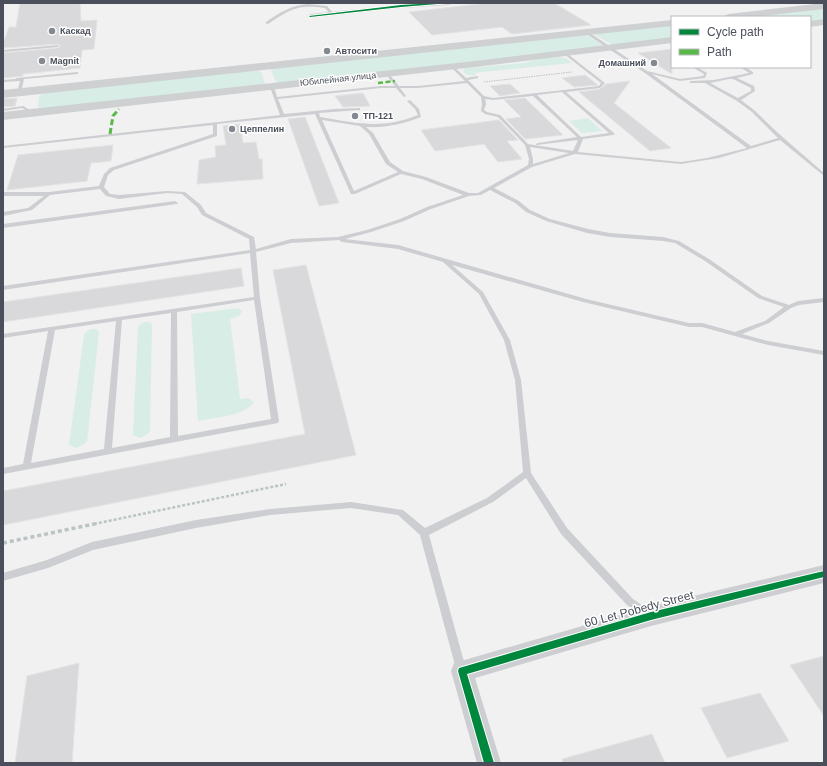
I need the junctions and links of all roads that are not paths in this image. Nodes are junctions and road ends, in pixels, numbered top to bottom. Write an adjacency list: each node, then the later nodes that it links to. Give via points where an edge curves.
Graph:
1 (449, 3): 2 (street)
2 (399, 4): 4 (street)
3 (824, 6): 6 (main road)
4 (332, 14): 5 (street); 8 (lane, via 326,7 294,6)
5 (310, 16)
6 (737, 16)
7 (824, 22): 10 (main road)
8 (267, 23)
9 (671, 23): 11 (main road, Юбилейная улица)
10 (811, 24)
11 (586, 32): 14 (lane); 17 (main road, Юбилейная улица)
12 (671, 40): 14 (main road, Юбилейная улица)
13 (58, 46): 15 (lane)
14 (610, 48): 16 (main road, Юбилейная улица); 23 (lane)
15 (3, 51)
16 (565, 53): 18 (main road, Юбилейная улица); 20 (lane)
17 (265, 66): 33 (main road); 38 (main road, Юбилейная улица)
18 (453, 66): 25 (main road, Юбилейная улица); 31 (lane)
19 (576, 66): 20 (lane)
20 (582, 66): 35 (lane, via 603,83 600,87)
21 (696, 68): 30 (lane, via 706,74 704,77)
22 (744, 68): 27 (lane, via 752,73)
23 (646, 72): 30 (lane); 62 (lane)
24 (77, 73): 28 (lane)
25 (388, 74): 33 (main road, Юбилейная улица); 34 (lane)
26 (477, 78): 31 (lane)
27 (734, 78): 32 (lane); 45 (lane, via 753,87 752,91)
28 (17, 79): 29 (lane); 38 (lane, via 22,81)
29 (3, 80)
30 (680, 80): 32 (lane)
31 (468, 82): 34 (lane); 41 (lane)
32 (706, 82): 45 (lane)
33 (272, 87): 43 (lane); 50 (main road, Юбилейная улица)
34 (400, 87): 36 (lane); 40 (lane)
35 (562, 91): 39 (lane); 59 (lane, via 613,134)
36 (327, 93): 43 (lane); 44 (lane)
37 (3, 94): 38 (main road, Юбилейная улица)
38 (22, 94): 42 (lane); 50 (lane)
39 (533, 94): 41 (lane, via 493,99); 59 (lane)
40 (404, 96)
41 (483, 97): 60 (lane, via 482,110 499,116)
42 (3, 98)
43 (276, 98): 54 (lane)
44 (330, 98)
45 (738, 100): 58 (lane)
46 (409, 101): 57 (lane, via 420,116 388,126)
47 (333, 103): 51 (lane)
48 (359, 109): 51 (lane)
49 (3, 110): 50 (lane)
50 (28, 110): 53 (main road, Юбилейная улица)
51 (336, 110): 52 (lane)
52 (316, 112): 54 (lane); 55 (lane)
53 (3, 116)
54 (282, 116): 56 (lane)
55 (319, 118): 57 (lane); 65 (lane, via 353,194)
56 (215, 123): 61 (lane); 67 (lane, via 215,136 112,169 106,174)
57 (361, 125): 65 (lane, via 371,133 388,164)
58 (782, 138): 62 (lane); 66 (lane)
59 (581, 139): 60 (lane); 63 (lane)
60 (527, 145): 63 (lane); 64 (lane)
61 (3, 147)
62 (750, 148): 63 (lane, via 681,164)
63 (575, 153): 64 (lane)
64 (530, 166): 68 (lane)
65 (401, 172): 71 (lane, via 424,178)
66 (824, 175)
67 (101, 188): 70 (lane); 76 (lane, via 108,195 119,197 183,193 199,206 204,214 252,238)
68 (491, 188): 71 (lane); 81 (lane, via 548,220 610,235 677,242 690,248 760,297)
69 (3, 194): 70 (lane)
70 (49, 194): 73 (lane, via 30,209)
71 (468, 196): 75 (lane, via 369,231)
72 (175, 203): 74 (lane)
73 (3, 214)
74 (3, 226)
75 (338, 239): 76 (lane, via 291,241); 77 (lane, via 398,247)
76 (254, 251): 78 (lane); 79 (lane)
77 (444, 260): 85 (lane, via 585,301); 92 (lane, via 481,293 507,340 518,380)
78 (3, 288)
79 (257, 298): 82 (lane); 88 (lane, via 275,421)
80 (824, 300): 81 (lane, via 798,303)
81 (789, 307): 85 (lane, via 767,322)
82 (174, 311): 83 (lane); 88 (lane)
83 (119, 319): 84 (lane); 89 (lane)
84 (52, 329): 86 (lane); 90 (lane)
85 (735, 334): 87 (lane)
86 (3, 336)
87 (824, 353)
88 (174, 440): 89 (lane)
89 (108, 452): 90 (lane)
90 (26, 467): 91 (lane)
91 (3, 471)
92 (527, 473): 93 (lane, via 490,500); 96 (lane, via 564,531 630,602)
93 (424, 533): 95 (lane, via 400,512 351,505 270,512 189,525 92,546 48,564); 97 (lane)
94 (824, 574): 96 (street, 60 Let Pobedy Street)
95 (3, 578)
96 (651, 616): 97 (street, 60 Let Pobedy Street)
97 (462, 671): 98 (street)
98 (490, 763)

